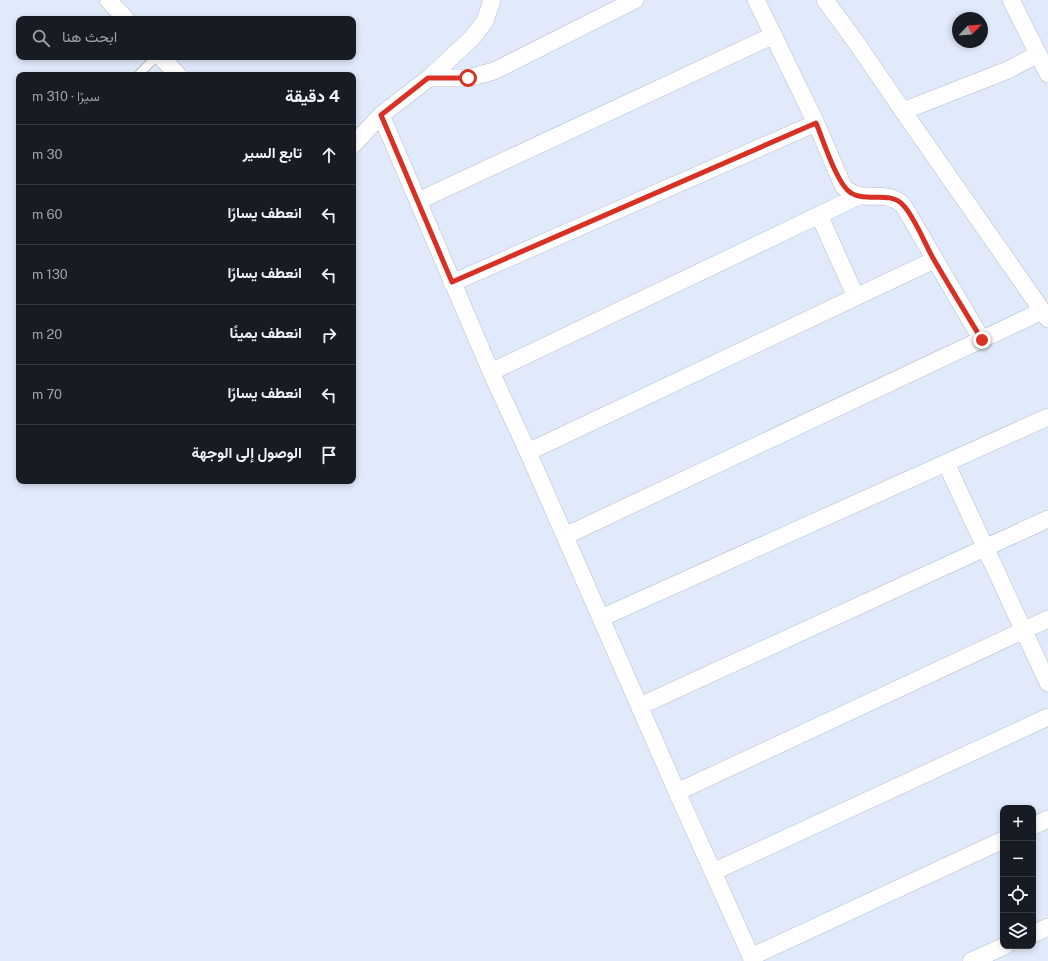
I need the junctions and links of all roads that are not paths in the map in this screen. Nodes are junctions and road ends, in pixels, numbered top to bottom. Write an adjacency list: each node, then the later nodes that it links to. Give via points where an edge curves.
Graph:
1 (108, 0): 7 (street)
2 (492, 0): 14 (street, via 480,29)
3 (635, 0): 14 (street, via 494,71 468,78)
4 (756, 0): 8 (street)
5 (825, 0): 15 (street)
6 (1011, 0): 11 (street)
7 (123, 16)
8 (774, 35): 17 (street); 20 (street)
9 (153, 60): 12 (lane)
10 (164, 60): 13 (street)
11 (1045, 66): 15 (street, via 1008,70)
12 (141, 72)
13 (175, 72)
14 (428, 78): 16 (street)
15 (902, 111): 25 (street)
16 (381, 115): 18 (street); 20 (street)
17 (816, 123): 19 (street, via 840,179 847,190); 23 (street)
18 (356, 142)
19 (859, 196): 21 (street); 22 (street, via 887,197 899,201 907,210)
20 (418, 201): 23 (street)
21 (819, 215): 24 (street); 27 (street)
22 (934, 260): 24 (street); 26 (street)
23 (452, 282): 27 (street)
24 (856, 297): 29 (street)
25 (1045, 315): 26 (street)
26 (982, 340): 32 (street)
27 (491, 372): 29 (street)
28 (1048, 417): 30 (street)
29 (528, 452): 32 (street)
30 (946, 463): 33 (street); 34 (street)
31 (1048, 519): 33 (street)
32 (565, 536): 34 (street)
33 (986, 548): 36 (street); 38 (street)
34 (601, 618): 38 (street)
35 (1048, 619): 36 (street)
36 (1024, 631): 37 (street); 40 (street)
37 (1048, 683)
38 (640, 706): 40 (street)
39 (1048, 717): 44 (street)
40 (677, 792): 44 (street)
41 (1048, 819): 42 (street)
42 (1036, 825)
43 (1001, 841): 48 (street)
44 (713, 872): 48 (street)
45 (1048, 927): 46 (street)
46 (1036, 933)
47 (1000, 949): 49 (street)
48 (752, 959)
49 (972, 961)

